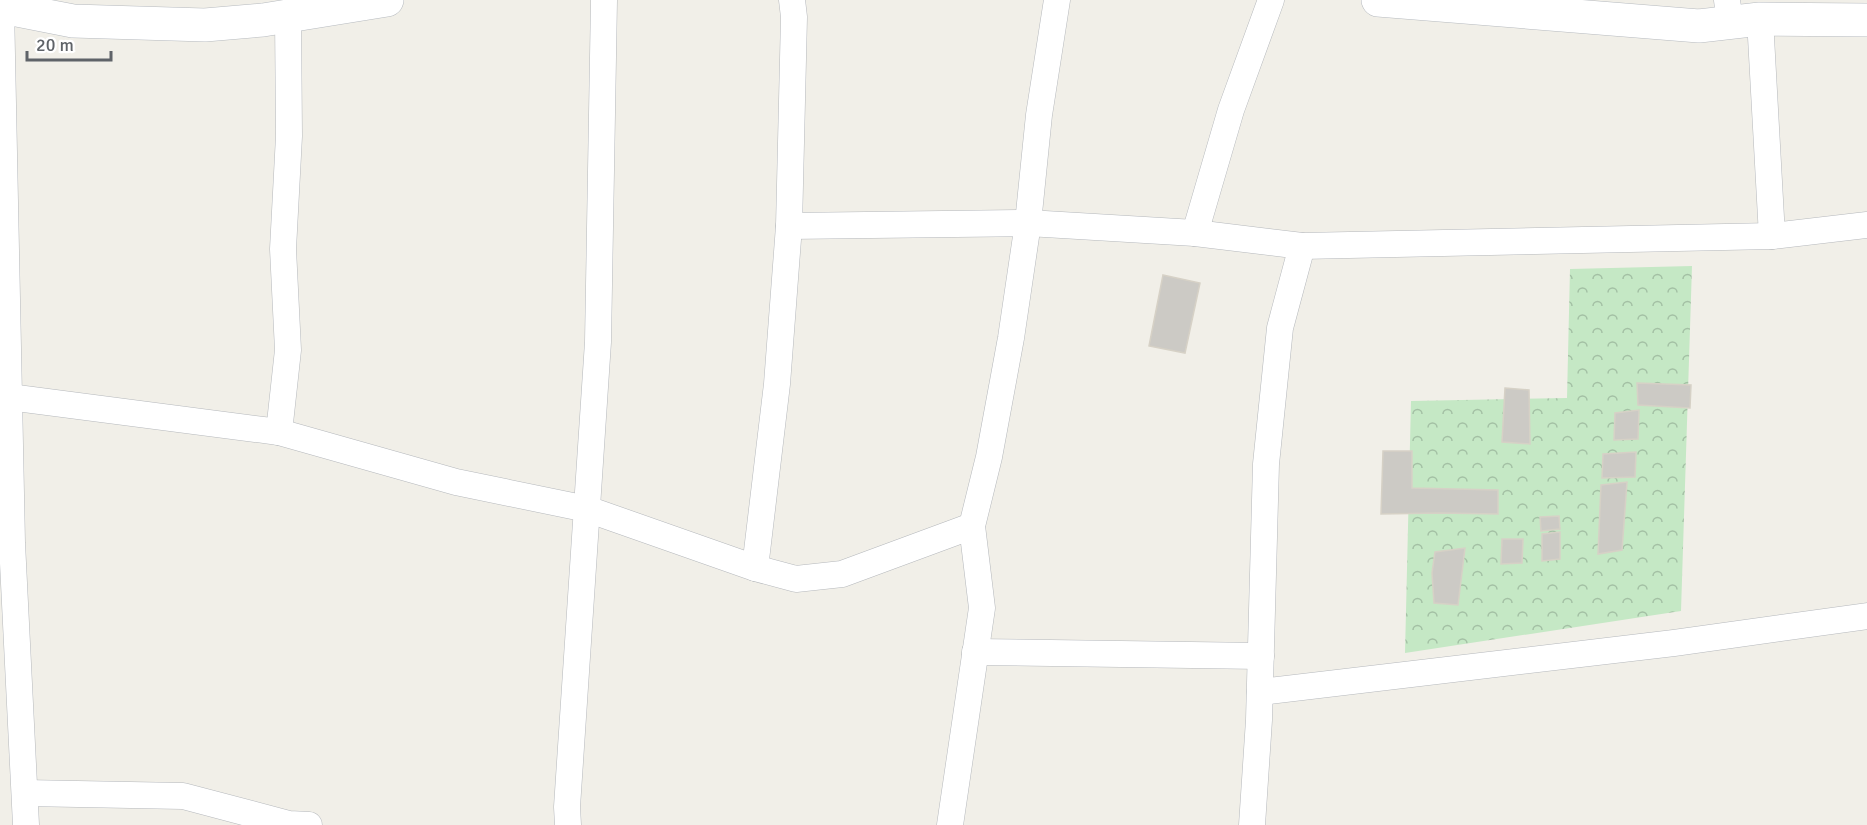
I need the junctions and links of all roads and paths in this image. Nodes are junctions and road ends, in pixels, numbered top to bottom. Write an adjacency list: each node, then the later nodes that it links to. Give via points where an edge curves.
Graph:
1 (1, 0): 8 (main road)
2 (387, 0): 10 (main road)
3 (604, 0): 20 (street, via 598,342)
4 (792, 0): 14 (street)
5 (1057, 0): 12 (street, via 1039,115)
6 (1271, 0): 15 (street, via 1231,110)
7 (1378, 0): 9 (main road, via 1700,26)
8 (1, 8): 10 (main road, via 73,21 205,25); 18 (street)
9 (1739, 14): 11 (main road); 16 (street)
10 (288, 16): 19 (street, via 289,136 283,249 288,350)
11 (1867, 20)
12 (1028, 223): 14 (street); 15 (street); 21 (street, via 1007,360)
13 (1867, 225): 16 (street)
14 (789, 226): 22 (street, via 777,384)
15 (1195, 233): 17 (street)
16 (1772, 236): 17 (street)
17 (1302, 246): 25 (street, via 1280,328 1266,464)
18 (9, 398): 19 (street); 27 (street)
19 (279, 432): 20 (street, via 456,482)
20 (587, 509): 22 (street); 30 (street)
21 (972, 526): 22 (street, via 842,574 796,579); 24 (street, via 982,608)
22 (755, 568)
23 (1867, 616): 26 (street, via 1674,644)
24 (975, 652): 25 (street); 31 (street)
25 (1261, 656): 26 (street)
26 (1260, 692): 32 (street)
27 (25, 793): 28 (street); 29 (street, via 183,796)
28 (26, 825)
29 (296, 825)
30 (568, 825)
31 (950, 825)
32 (1252, 825)

